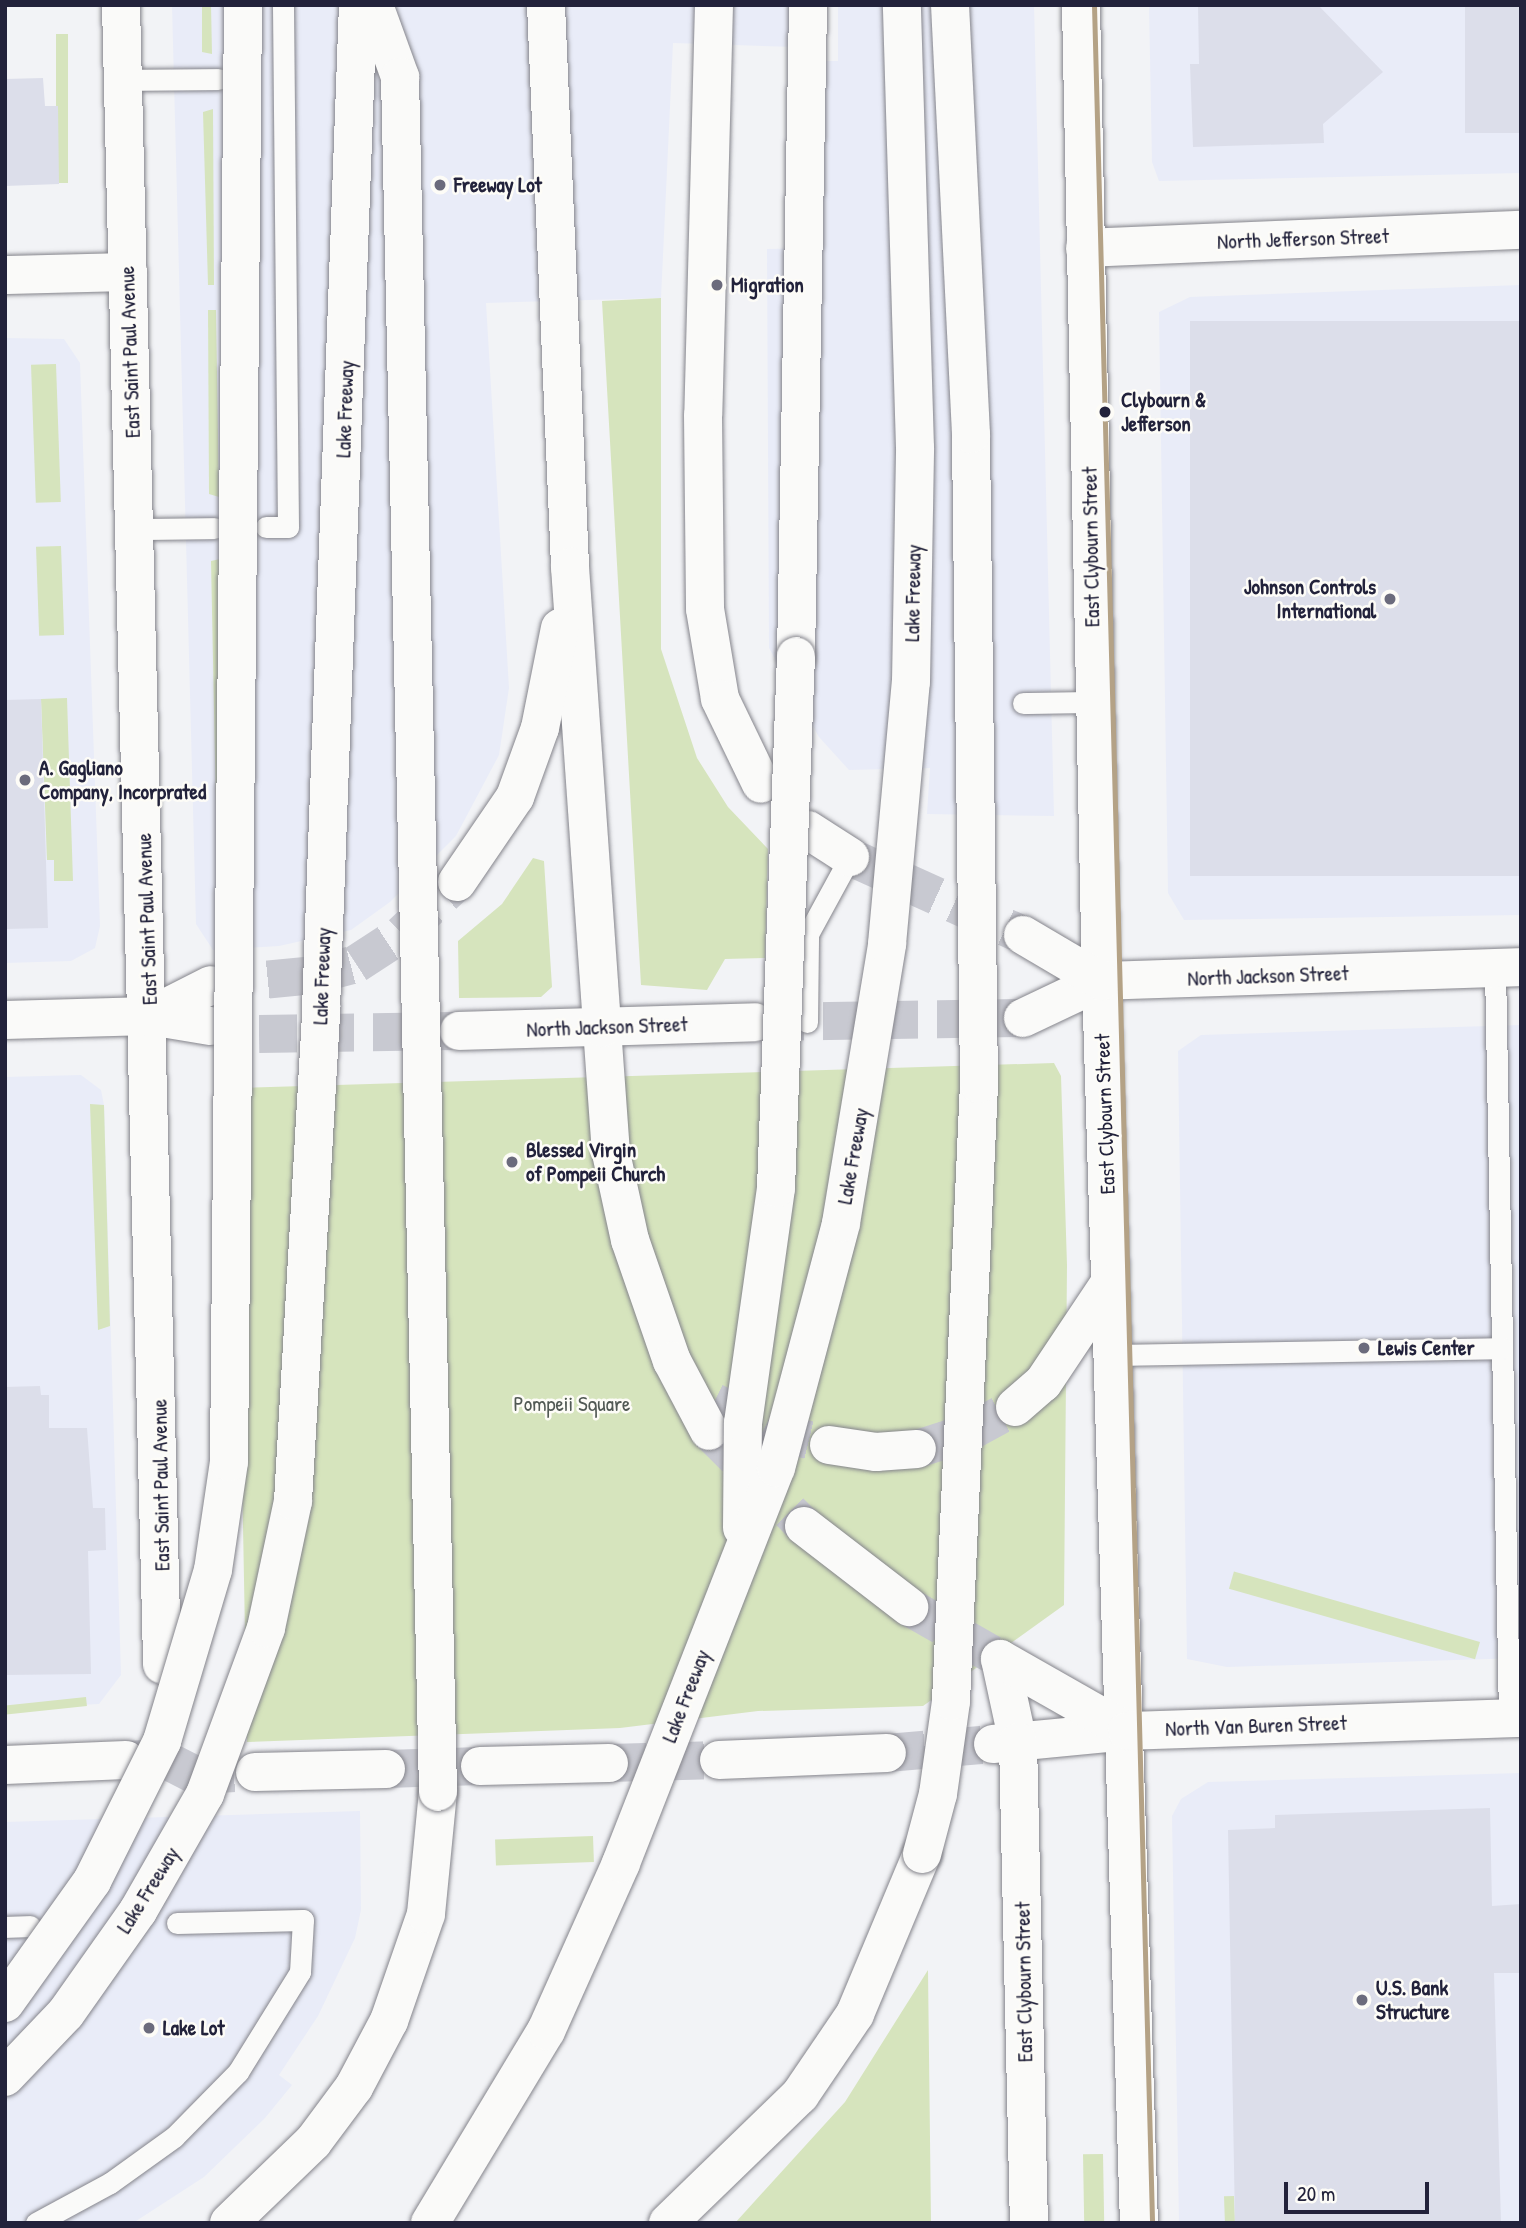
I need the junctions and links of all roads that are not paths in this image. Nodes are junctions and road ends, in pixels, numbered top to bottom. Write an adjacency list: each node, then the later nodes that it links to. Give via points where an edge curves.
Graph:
1 (121, 5): 13 (main road, East Saint Paul Avenue)
2 (243, 5): 65 (main road, bridge, via 229,1462 213,1570 162,1741 92,1881)
3 (283, 5): 18 (lane, via 275,79 288,527)
4 (358, 5): 66 (main road, Lake Freeway, bridge, via 322,982 293,1502 266,1628 205,1794 138,1911 66,2013)
5 (374, 5): 68 (main road, bridge, via 400,77 438,1792 426,1914 404,1990 354,2087 313,2141)
6 (546, 5): 21 (main road)
7 (714, 5): 24 (main road, via 705,609 720,699)
8 (808, 5): 48 (main road, bridge, via 784,1010 776,1188 743,1423)
9 (902, 5): 48 (main road, Lake Freeway, bridge, via 915,517 897,859 841,1223 776,1468)
10 (950, 5): 70 (main road, bridge, via 970,381 979,1084 960,1554 945,1753 903,1909 855,2014 800,2095)
11 (1081, 5): 15 (main road, East Clybourn Street)
12 (218, 79): 13 (lane)
13 (123, 80): 16 (main road, East Saint Paul Avenue)
14 (1521, 230): 15 (main road, North Jefferson Street)
15 (1085, 248): 22 (main road, East Clybourn Street)
16 (128, 272): 17 (main road); 20 (main road, East Saint Paul Avenue)
17 (5, 275)
18 (266, 527)
19 (214, 528): 20 (lane)
20 (135, 529): 32 (main road, East Saint Paul Avenue)
21 (570, 567): 27 (main road, via 540,729 515,797); 38 (main road)
22 (1094, 702): 23 (lane); 30 (main road, East Clybourn Street)
23 (1023, 703)
24 (761, 784)
25 (808, 830): 26 (main road)
26 (850, 857): 36 (lane, via 808,934)
27 (457, 882)
28 (1023, 935): 30 (main road)
29 (1508, 967): 30 (main road, North Jackson Street); 41 (lane)
30 (1101, 981): 33 (main road, North Jackson Street); 40 (main road, East Clybourn Street)
31 (211, 985): 32 (main road)
32 (150, 1016): 34 (main road); 37 (main road); 50 (main road, East Saint Paul Avenue)
33 (1023, 1018)
34 (5, 1020)
35 (755, 1022): 38 (main road, North Jackson Street)
36 (807, 1022)
37 (210, 1026)
38 (602, 1028): 39 (main road, North Jackson Street); 44 (main road, via 611,1153 630,1240 672,1361)
39 (459, 1031)
40 (1110, 1284): 42 (main road, East Clybourn Street); 43 (main road, via 1043,1383)
41 (1502, 1348): 42 (lane); 51 (lane)
42 (1111, 1355): 52 (main road, East Clybourn Street)
43 (1015, 1407)
44 (712, 1416)
45 (829, 1444): 46 (main road, via 876,1452)
46 (917, 1449)
47 (804, 1526): 49 (main road)
48 (742, 1551): 69 (main road, Lake Freeway, bridge, via 621,1863 546,2031)
49 (909, 1607)
50 (162, 1664)
51 (1515, 1718): 52 (main road, North Van Buren Street)
52 (1127, 1731): 53 (main road, North Van Buren Street); 53 (main road, East Clybourn Street, via 1000,1659); 72 (main road, East Clybourn Street)
53 (1006, 1743): 71 (main road, East Clybourn Street)
54 (887, 1753): 56 (main road)
55 (126, 1760): 58 (main road)
56 (719, 1760)
57 (609, 1763): 59 (main road)
58 (5, 1765)
59 (480, 1766)
60 (386, 1769): 61 (main road)
61 (255, 1772)
62 (177, 1923): 67 (lane, via 303,1920 300,1972 251,2056 174,2137 110,2183)
63 (30, 1926): 64 (lane)
64 (5, 1927)
65 (5, 2003)
66 (5, 2077)
67 (36, 2223)
68 (229, 2223)
69 (430, 2223)
70 (668, 2223)
71 (1029, 2223)
72 (1139, 2223)

